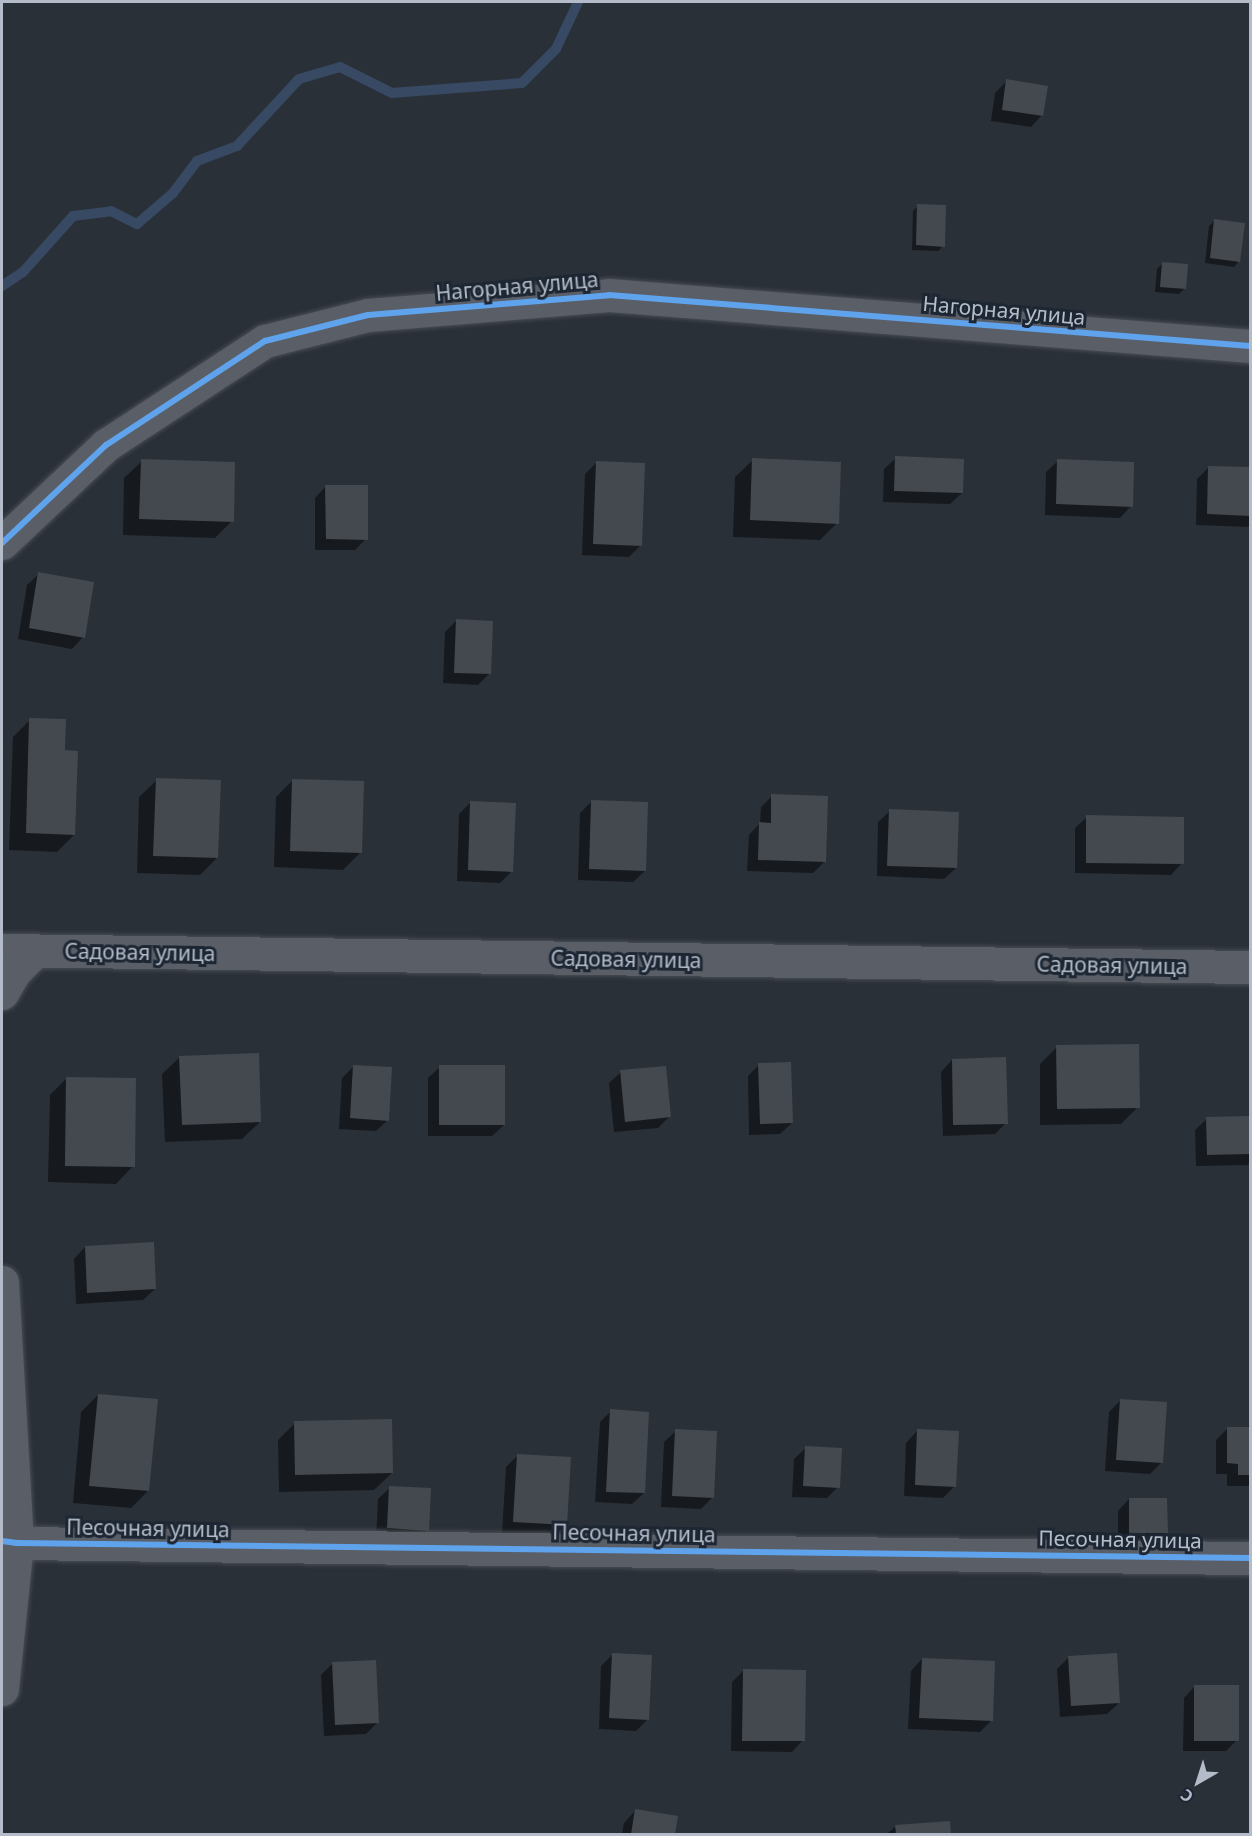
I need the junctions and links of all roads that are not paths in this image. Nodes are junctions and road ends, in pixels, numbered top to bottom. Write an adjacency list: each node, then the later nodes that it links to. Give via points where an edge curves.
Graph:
1 (1251, 346): 2 (street, Нагорная улица, via 609,295 368,315 265,341 106,445)
2 (2, 543)
3 (2, 950): 4 (street, Садовая улица)
4 (35, 951): 5 (street, Садовая улица); 6 (street, via 14,972)
5 (1251, 967)
6 (2, 993)
7 (2, 1282): 8 (street)
8 (9, 1542): 9 (street, Песочная улица); 10 (street)
9 (1251, 1558)
10 (2, 1689)

